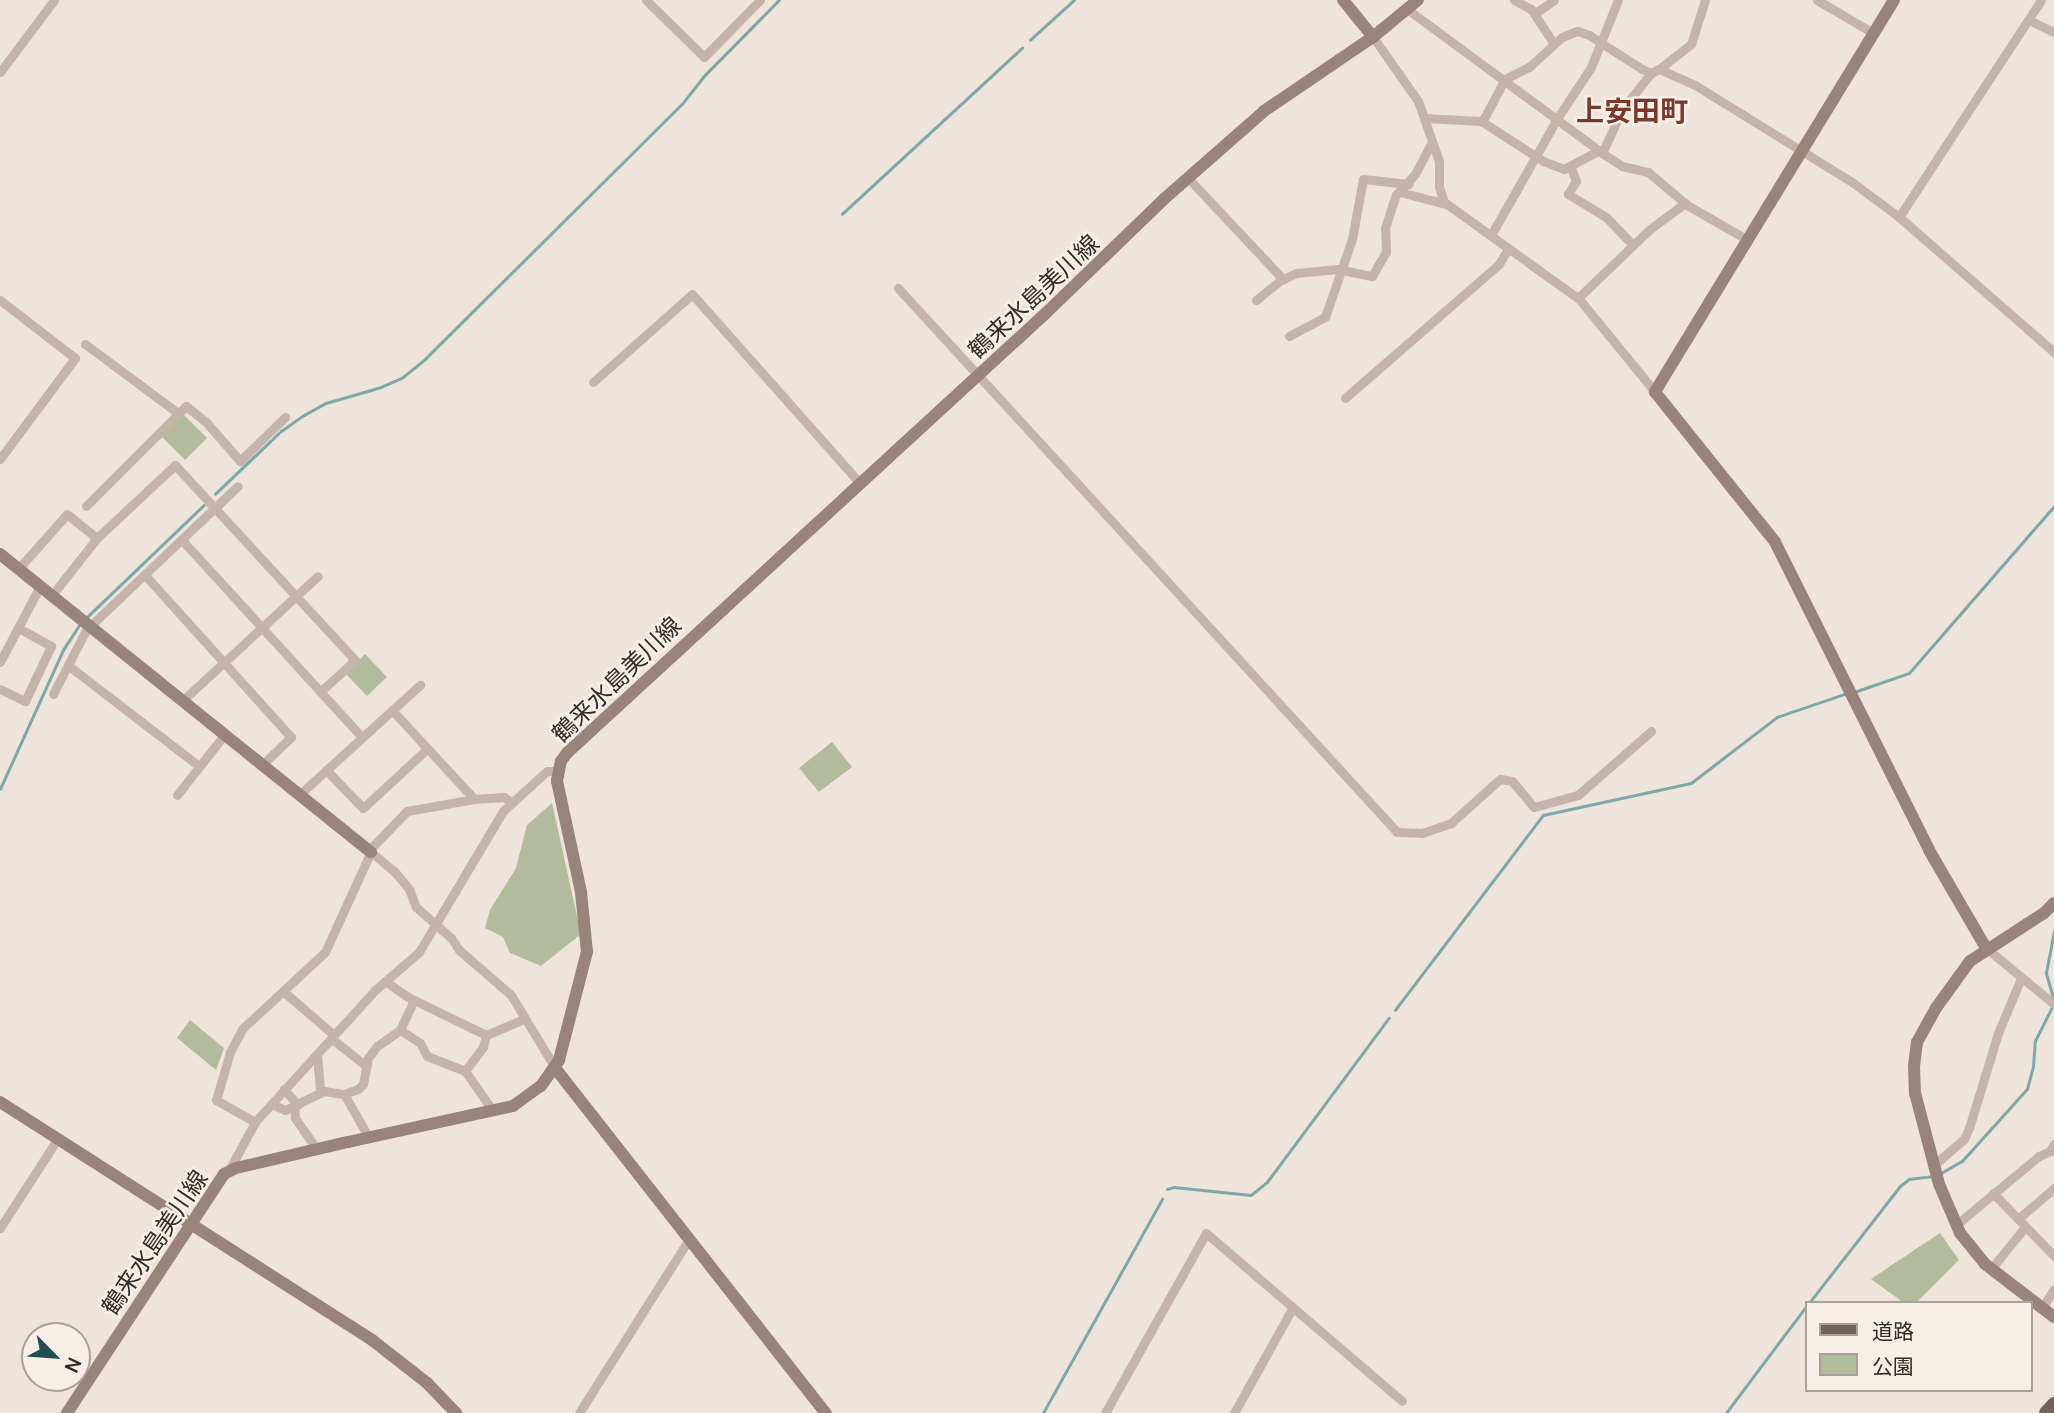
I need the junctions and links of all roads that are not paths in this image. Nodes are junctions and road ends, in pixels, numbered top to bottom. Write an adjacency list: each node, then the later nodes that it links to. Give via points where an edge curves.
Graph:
1 (54, 0): 21 (street)
2 (646, 0): 3 (street, via 704,57)
3 (760, 0)
4 (1343, 0): 18 (street)
5 (1419, 0): 13 (street, 鶴来水島美川線)
6 (1514, 0): 14 (street)
7 (1554, 0): 14 (street)
8 (1618, 0): 19 (street)
9 (1705, 0): 22 (street, via 1691,44)
10 (1817, 0): 17 (street)
11 (1894, 0): 17 (street)
12 (2041, 0): 15 (street)
13 (1407, 9): 18 (street, 鶴来水島美川線); 23 (street)
14 (1534, 14): 20 (street)
15 (2029, 20): 16 (street); 37 (street)
16 (2054, 32)
17 (1873, 33): 29 (street)
18 (1373, 37): 25 (street, via 1405,80); 32 (street, 鶴来水島美川線, via 1264,111)
19 (1599, 43): 20 (street, via 1577,31); 22 (street); 24 (street, via 1591,67)
20 (1553, 44): 23 (street, via 1529,67)
21 (1, 69)
22 (1655, 71): 28 (street, via 1623,108); 29 (street, via 1695,85)
23 (1505, 79): 24 (street); 26 (street)
24 (1558, 117): 28 (street); 30 (street)
25 (1424, 118): 26 (street); 27 (street)
26 (1482, 122): 30 (street)
27 (1432, 142): 33 (street); 36 (street, via 1439,161 1439,187)
28 (1600, 151): 31 (street); 35 (street, via 1622,166 1648,172)
29 (1804, 151): 37 (street); 39 (street)
30 (1537, 155): 31 (street, via 1552,165); 38 (street)
31 (1571, 168): 40 (street, via 1576,181 1568,194 1606,217)
32 (1188, 178): 43 (street); 51 (street, 鶴来水島美川線)
33 (1409, 184): 34 (street); 42 (street, via 1363,179)
34 (1401, 192): 36 (street); 42 (street, via 1385,228 1386,252 1380,265 1367,277)
35 (1685, 203): 39 (street); 40 (street)
36 (1448, 204): 38 (street)
37 (1899, 217): 50 (street)
38 (1491, 235): 41 (street)
39 (1748, 240): 53 (street)
40 (1633, 245): 45 (street)
41 (1508, 249): 45 (street); 54 (street, via 1499,264)
42 (1343, 270): 43 (street, via 1296,273); 48 (street, via 1325,317)
43 (1283, 279): 47 (street)
44 (898, 288): 51 (street)
45 (1578, 298): 53 (street)
46 (0, 300): 57 (street, via 75,358)
47 (1256, 300)
48 (1289, 336)
49 (85, 344): 55 (street)
50 (2054, 352)
51 (977, 376): 58 (street, 鶴来水島美川線); 83 (street, via 1396,832 1422,833 1451,824 1500,779 1512,781 1534,807 1578,795)
52 (593, 382): 58 (street, via 692,294)
53 (1655, 392): 98 (street, via 1774,542 1929,850)
54 (1345, 398)
55 (178, 413): 56 (street, via 186,406 240,461); 60 (street)
56 (285, 417)
57 (0, 459)
58 (860, 483): 90 (street, 鶴来水島美川線, via 583,737 561,761)
59 (238, 486): 61 (street)
60 (86, 506)
61 (216, 507): 62 (street, via 175,466); 63 (street); 70 (street)
62 (97, 538): 65 (street, via 67,514); 69 (street)
63 (182, 540): 66 (street); 72 (street)
64 (0, 554): 65 (street)
65 (19, 568): 68 (street)
66 (145, 575): 71 (street); 74 (street)
67 (318, 576): 70 (street)
68 (40, 586): 69 (street); 73 (street)
69 (52, 595): 71 (street)
70 (297, 596): 72 (street); 79 (street, via 355,660)
71 (85, 622): 76 (street); 81 (street)
72 (261, 626): 74 (street); 79 (street)
73 (18, 628): 75 (street); 78 (street, via 51,646 25,701)
74 (223, 661): 81 (street); 87 (street, via 291,737)
75 (0, 662)
76 (69, 666): 80 (street); 88 (street)
77 (420, 685): 82 (street)
78 (0, 689)
79 (321, 691): 85 (street)
80 (53, 694)
81 (183, 700): 84 (street)
82 (392, 710): 85 (street); 86 (street)
83 (1651, 732)
84 (224, 734): 87 (street); 88 (street)
85 (362, 737): 89 (street)
86 (428, 748): 89 (street, via 363,808); 93 (street)
87 (262, 765): 92 (street)
88 (199, 766): 91 (street)
89 (326, 770): 92 (street)
90 (558, 771): 94 (street, via 547,771); 110 (street, 鶴来水島美川線, via 587,952)
91 (177, 795)
92 (299, 795): 95 (street)
93 (474, 799): 94 (street, via 504,797); 95 (street, via 407,811)
94 (512, 802): 97 (street, via 494,822)
95 (371, 852): 97 (street, via 394,871 409,889 416,908); 101 (street, via 325,951)
96 (2054, 903): 98 (street)
97 (436, 926): 100 (street, via 419,952); 104 (street, via 511,995)
98 (1986, 948): 99 (street); 124 (street, via 1970,961 1917,1042 1915,1093)
99 (2021, 978): 103 (street); 124 (street, via 1964,1139)
100 (385, 981): 102 (street); 107 (street)
101 (284, 992): 107 (street); 119 (street, via 243,1028 216,1095 221,1106)
102 (414, 1000): 105 (street); 106 (street)
103 (2054, 1004)
104 (524, 1019): 106 (street); 110 (street)
105 (400, 1030): 109 (street, via 377,1046); 111 (street, via 420,1042 427,1056)
106 (486, 1035): 111 (street)
107 (333, 1037): 108 (street); 109 (street)
108 (317, 1055): 112 (street); 113 (street)
109 (365, 1065): 114 (street, via 363,1084)
110 (555, 1068): 118 (street, 鶴来水島美川線, via 527,1097); 133 (street)
111 (465, 1071): 118 (street)
112 (285, 1089): 116 (street); 117 (street)
113 (320, 1093): 114 (street); 117 (street)
114 (344, 1094): 121 (street)
115 (0, 1102): 120 (street)
116 (272, 1104): 117 (street, via 285,1110); 119 (street)
117 (296, 1106): 122 (street, via 295,1118)
118 (493, 1111): 121 (street, 鶴来水島美川線)
119 (255, 1122): 125 (street)
120 (58, 1138): 129 (street); 132 (street)
121 (369, 1138): 122 (street, 鶴来水島美川線)
122 (317, 1150): 125 (street, 鶴来水島美川線)
123 (2053, 1150): 127 (street)
124 (1934, 1165): 130 (street)
125 (228, 1172): 129 (street, 鶴来水島美川線)
126 (2054, 1188): 128 (street)
127 (1993, 1194): 128 (street); 130 (street)
128 (2018, 1219): 131 (street)
129 (190, 1222): 144 (street, 鶴来水島美川線); 145 (street, via 401,1362)
130 (1956, 1224): 135 (street)
131 (2025, 1227): 134 (street); 135 (street)
132 (0, 1228)
133 (689, 1239): 146 (street); 147 (street)
134 (2054, 1256)
135 (1991, 1269): 138 (street)
136 (2054, 1289): 140 (street)
137 (2033, 1301): 140 (street)
138 (2033, 1301)
139 (1293, 1307): 142 (street); 148 (street, via 1206,1233); 149 (street)
140 (2042, 1308): 141 (street)
141 (2054, 1317)
142 (1402, 1401)
143 (2054, 1404): 150 (main road)
144 (67, 1413)
145 (456, 1413)
146 (579, 1413)
147 (826, 1413)
148 (1105, 1413)
149 (1234, 1413)
150 (2046, 1413)

